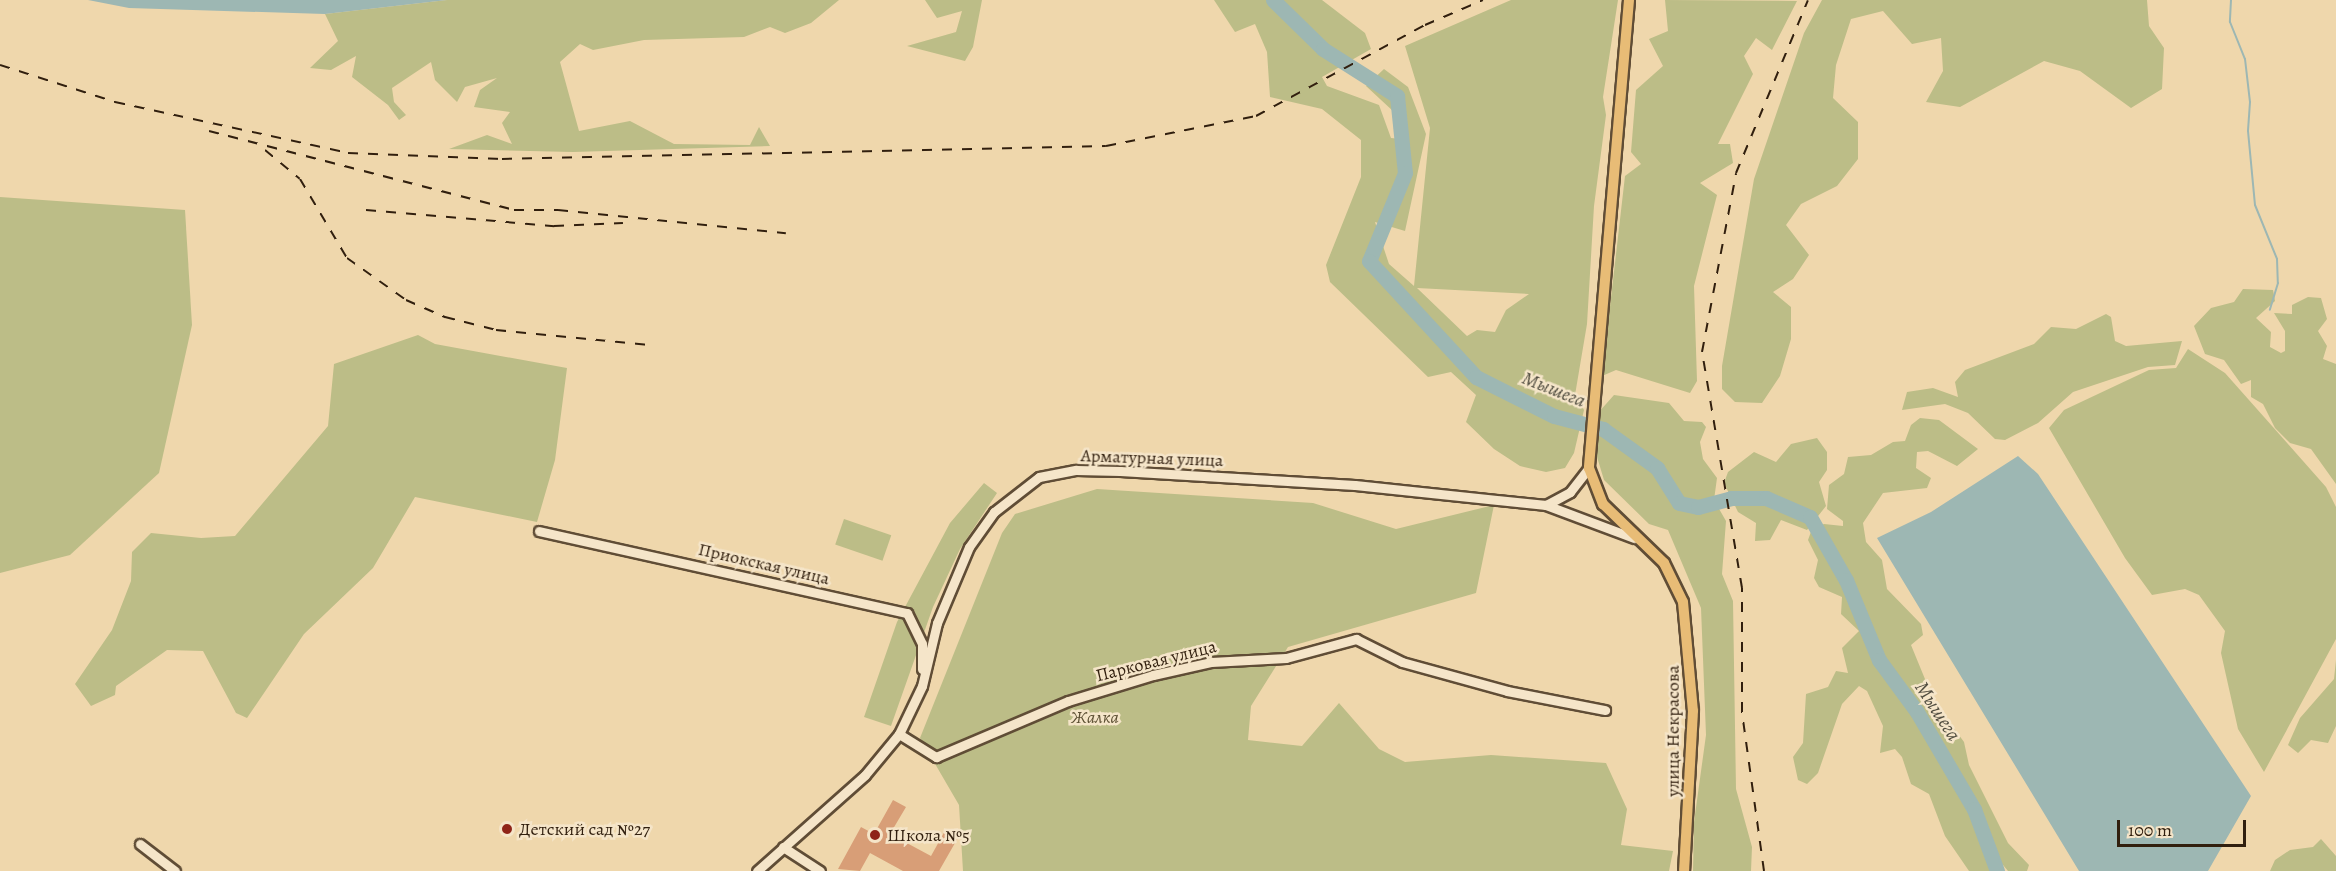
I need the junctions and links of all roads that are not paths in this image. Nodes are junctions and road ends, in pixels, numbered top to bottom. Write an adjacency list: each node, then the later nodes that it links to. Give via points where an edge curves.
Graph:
1 (1629, 0): 2 (main road, улица Некрасова)
2 (1589, 468): 3 (street, via 1570,492); 5 (main road, улица Некрасова, via 1603,504)
3 (1546, 505): 5 (street, улица Некрасова); 6 (street, Арматурная улица, via 1355,485 1120,471 1076,470 1039,477 994,512 969,547 937,623)
4 (539, 531): 6 (street, Приокская улица, via 907,613 922,644)
5 (1634, 538): 14 (main road, улица Некрасова, via 1670,570 1686,616 1693,711)
6 (922, 686): 8 (street, Арматурная улица)
7 (1605, 710): 8 (street, Парковая улица, via 1507,691 1402,662 1356,639 1286,658 1211,662 1153,675 1068,700 936,757)
8 (899, 734): 10 (street, Арматурная улица, via 864,775)
9 (140, 844): 11 (street)
10 (783, 847): 12 (street, Арматурная улица); 13 (street)
11 (175, 871)
12 (757, 871)
13 (820, 871)
14 (1684, 871)

